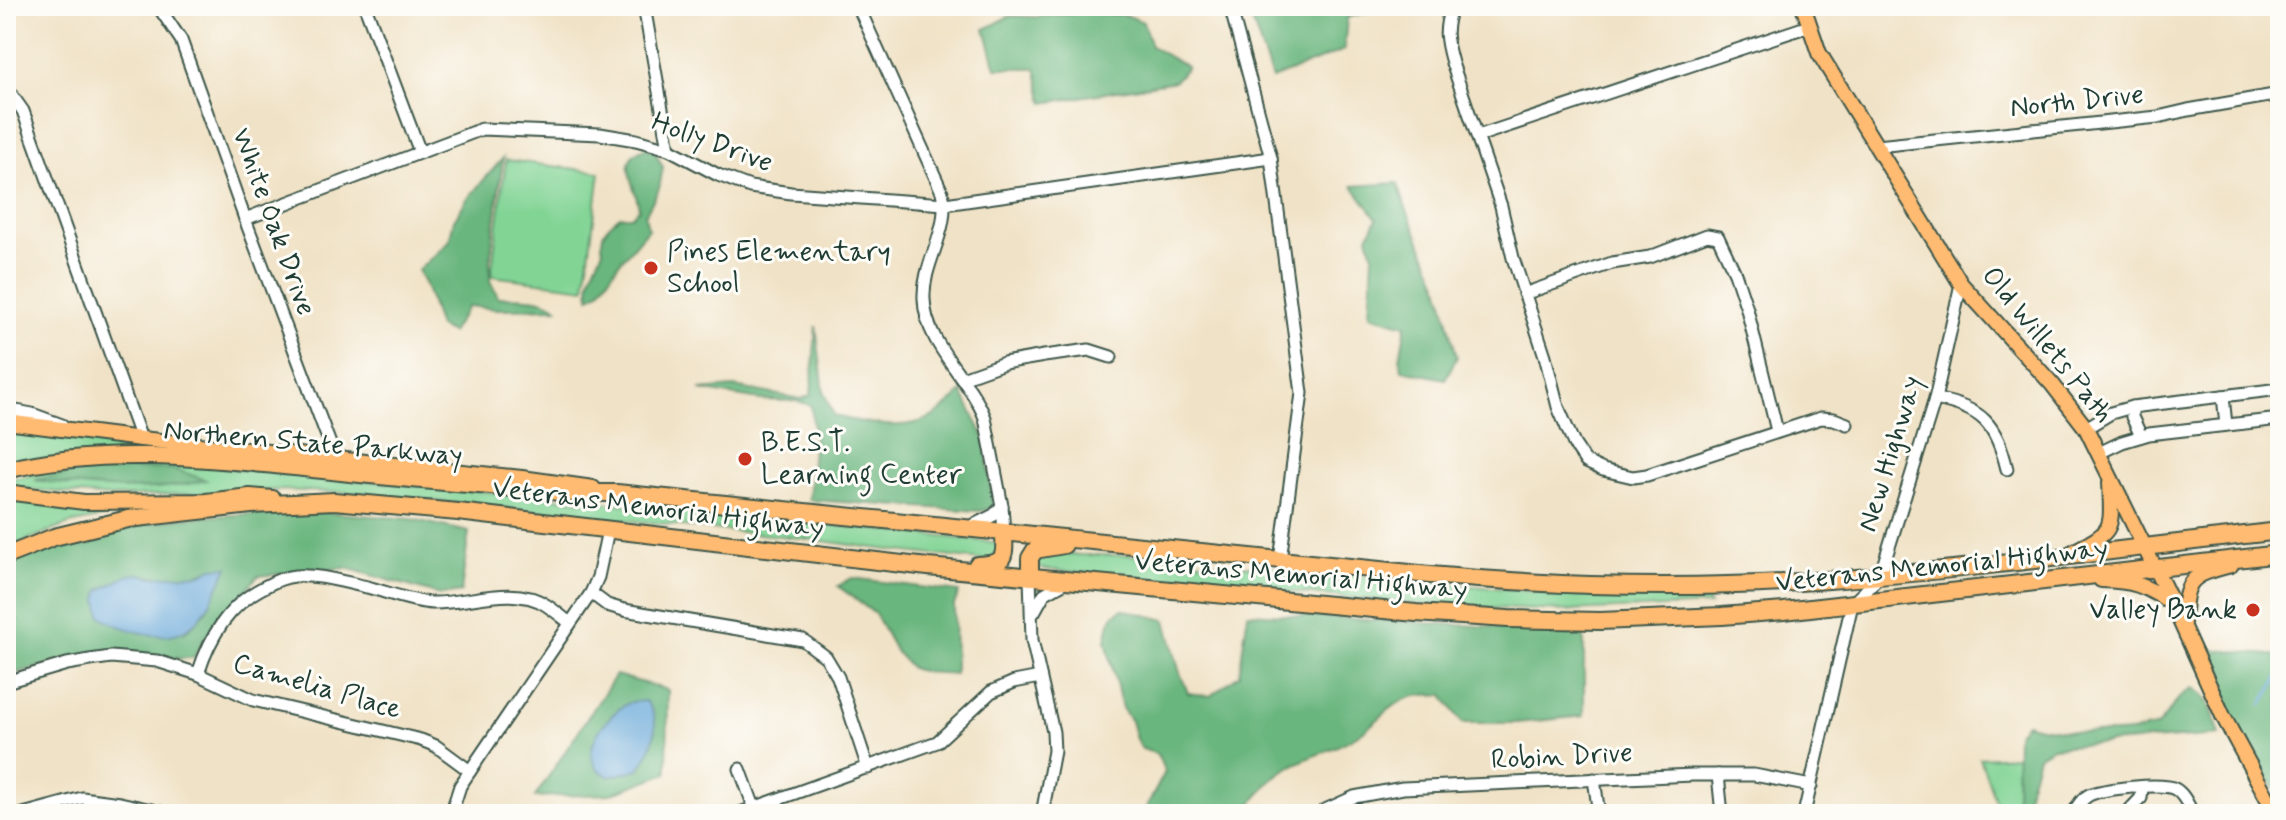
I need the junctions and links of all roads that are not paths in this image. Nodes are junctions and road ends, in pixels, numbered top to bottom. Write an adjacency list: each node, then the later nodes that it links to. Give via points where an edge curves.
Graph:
1 (158, 6): 17 (street, White Oak Drive, via 181,40)
2 (365, 6): 14 (street)
3 (644, 6): 13 (street)
4 (858, 6): 16 (street)
5 (1230, 6): 15 (street)
6 (1451, 6): 11 (street, via 1447,43)
7 (1803, 6): 8 (main road, Old Willets Path)
8 (1809, 26): 11 (street); 12 (main road, Old Willets Path, via 1819,53)
9 (6, 87): 35 (street, via 23,111)
10 (2280, 94): 12 (street, North Drive, via 2119,123)
11 (1478, 136): 19 (street)
12 (1877, 146): 18 (main road, Old Willets Path)
13 (669, 149): 14 (street, Holly Drive, via 600,134 482,129); 16 (street, Holly Drive, via 750,187)
14 (420, 152): 17 (street, Holly Drive)
15 (1271, 158): 16 (street, Holly Drive); 55 (street, via 1302,392)
16 (945, 204): 21 (street, via 923,299 926,317)
17 (245, 219): 37 (street, White Oak Drive)
18 (1961, 284): 24 (street, New Highway); 31 (main road, Old Willets Path)
19 (1524, 294): 32 (street, via 1558,407 1586,462 1618,475 1647,475); 32 (street, via 1707,235 1718,237 1747,309)
20 (1111, 357): 21 (street, via 1089,350 1044,356)
21 (962, 378): 44 (street, via 985,418)
22 (2280, 389): 23 (street)
23 (2223, 396): 25 (street); 30 (street)
24 (1935, 399): 38 (street, via 1968,408 1993,427); 58 (street, New Highway)
25 (2132, 407): 31 (street); 34 (street)
26 (6, 409): 33 (street)
27 (2280, 419): 30 (street)
28 (6, 422): 33 (main road)
29 (1847, 424): 32 (street, via 1821,418)
30 (2226, 425): 34 (street)
31 (2086, 428): 36 (main road, Old Willets Path)
32 (1777, 431)
33 (86, 432): 35 (main road)
34 (2141, 436): 36 (street)
35 (141, 439): 37 (main road)
36 (2099, 453): 40 (main road, Old Willets Path)
37 (336, 460): 42 (main road)
38 (2007, 469)
39 (6, 470): 42 (highway, Northern State Parkway, via 68,458 134,455)
40 (2109, 473): 50 (main road, Old Willets Path); 52 (main road, via 2107,531)
41 (6, 492): 43 (main road, via 84,502 250,496)
42 (617, 493): 45 (highway, Veterans Memorial Highway)
43 (319, 501): 46 (highway, Veterans Memorial Highway); 53 (highway, Northern State Parkway, via 128,519 54,537)
44 (1002, 506): 45 (street); 48 (street)
45 (966, 528): 48 (highway, Veterans Memorial Highway)
46 (608, 530): 56 (highway, Veterans Memorial Highway); 62 (street)
47 (2280, 531): 50 (highway, Veterans Memorial Highway)
48 (1004, 532): 49 (highway, Veterans Memorial Highway); 56 (highway, via 1003,557 995,564)
49 (1093, 541): 55 (highway, Veterans Memorial Highway); 59 (highway, via 1035,550)
50 (2145, 546): 52 (highway, Veterans Memorial Highway); 57 (main road, Old Willets Path)
51 (2280, 554): 54 (highway, Veterans Memorial Highway)
52 (2067, 555): 58 (highway, Veterans Memorial Highway)
53 (6, 556)
54 (2261, 556): 57 (highway, Veterans Memorial Highway); 67 (main road, via 2193,580 2185,592)
55 (1280, 560): 58 (highway, Veterans Memorial Highway, via 1614,586)
56 (928, 567): 59 (highway, Veterans Memorial Highway)
57 (2155, 568): 60 (highway, Veterans Memorial Highway); 63 (main road, Old Willets Path)
58 (1880, 576): 64 (street, New Highway)
59 (1030, 577): 61 (highway, Veterans Memorial Highway); 65 (street)
60 (2061, 579): 63 (main road, via 2134,582); 64 (highway, Veterans Memorial Highway)
61 (1067, 581): 64 (highway, Veterans Memorial Highway, via 1508,619 1661,619); 65 (street, via 1044,594)
62 (591, 593): 66 (street); 71 (street, via 624,610 803,640 826,657 838,677)
63 (2172, 603): 67 (main road, Old Willets Path)
64 (1852, 604): 76 (street)
65 (1032, 616): 69 (street)
66 (570, 623): 68 (street, via 532,598 431,603 334,580 291,576 258,590 222,621); 73 (street)
67 (2183, 627): 91 (main road, Old Willets Path)
68 (198, 674): 70 (street, Camelia Place, via 157,661 111,657); 73 (street, Camelia Place, via 253,700 421,740)
69 (1040, 677): 71 (street, via 991,692 937,742); 83 (street, via 1054,741)
70 (6, 682)
71 (868, 768): 78 (street)
72 (740, 769): 78 (street)
73 (470, 771): 81 (street)
74 (1718, 775): 75 (street, Robin Drive); 76 (street, Robin Drive, via 1754,775); 86 (street)
75 (1594, 779): 84 (street, Robin Drive, via 1403,788 1354,797); 85 (street)
76 (1811, 786): 87 (street)
77 (2142, 788): 88 (street, via 2088,796); 89 (street, via 2141,798); 90 (street, via 2175,788)
78 (754, 807): 82 (street)
79 (23, 814): 80 (street, via 82,798)
80 (170, 814)
81 (451, 814)
82 (737, 814)
83 (1042, 814)
84 (1320, 814)
85 (1599, 814)
86 (1722, 814)
87 (1804, 814)
88 (2073, 814)
89 (2126, 814)
90 (2193, 814)
91 (2276, 814)

